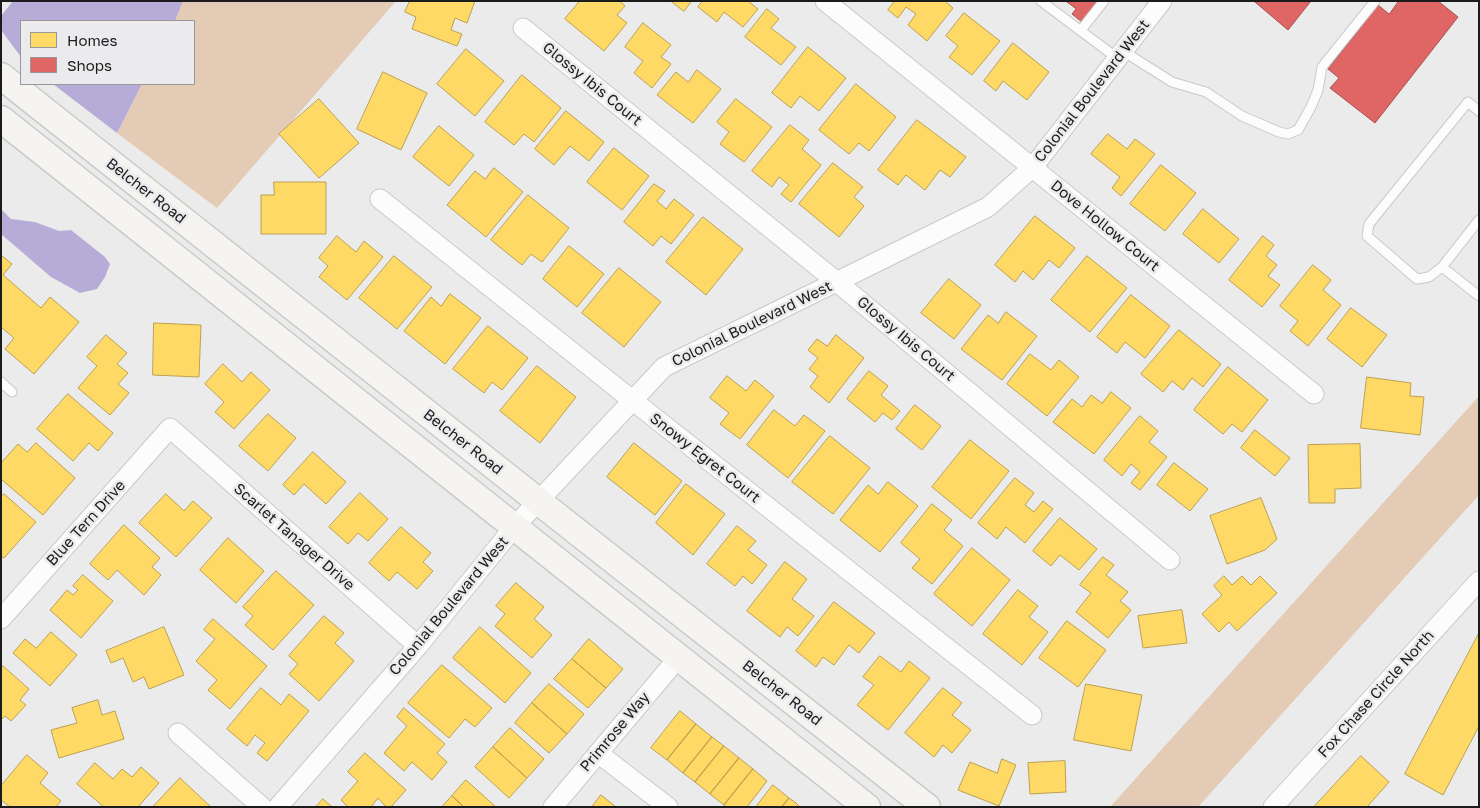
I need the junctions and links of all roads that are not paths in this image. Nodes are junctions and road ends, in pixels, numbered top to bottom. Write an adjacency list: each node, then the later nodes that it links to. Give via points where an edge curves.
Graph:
1 (825, 1): 12 (street, Dove Hollow Court)
2 (1041, 1): 7 (lane)
3 (1104, 1): 7 (lane)
4 (1162, 1): 8 (street, Colonial Boulevard West)
5 (1375, 1): 8 (lane, via 1322,67 1311,107 1298,130 1288,134 1242,116 1206,92 1172,82)
6 (523, 28): 16 (street, Glossy Ibis Court)
7 (1081, 30): 8 (lane)
8 (1120, 54): 12 (street, Colonial Boulevard West)
9 (1, 76): 23 (main road, Belcher Road)
10 (1479, 111): 15 (lane, via 1468,102 1369,224 1367,236 1417,279 1429,278)
11 (1, 119): 24 (main road)
12 (1033, 167): 16 (street, Colonial Boulevard West, via 988,207); 20 (street, Dove Hollow Court)
13 (380, 199): 21 (street, Snowy Egret Court)
14 (1479, 220): 15 (lane)
15 (1442, 267): 17 (lane)
16 (837, 282): 21 (street, Colonial Boulevard West, via 664,367); 25 (street, Glossy Ibis Court)
17 (1479, 296)
18 (1, 382): 19 (lane)
19 (12, 392)
20 (1314, 394)
21 (632, 400): 23 (street, Colonial Boulevard West); 30 (street, Snowy Egret Court)
22 (170, 428): 27 (street, Blue Tern Drive); 28 (street, Scarlet Tanager Drive)
23 (538, 501): 24 (street, Colonial Boulevard West); 38 (main road, Belcher Road)
24 (515, 526): 28 (street, Colonial Boulevard West); 29 (main road)
25 (1170, 560)
26 (1479, 581): 39 (street, Fox Chase Circle North)
27 (1, 618)
28 (418, 646): 34 (street, Colonial Boulevard West)
29 (678, 658): 32 (street, Primrose Way); 37 (main road)
30 (1032, 714)
31 (178, 733): 33 (street)
32 (598, 753): 35 (street, Primrose Way); 36 (street)
33 (262, 807)
34 (278, 807)
35 (553, 807)
36 (668, 807)
37 (867, 807)
38 (927, 807)
39 (1273, 807)

